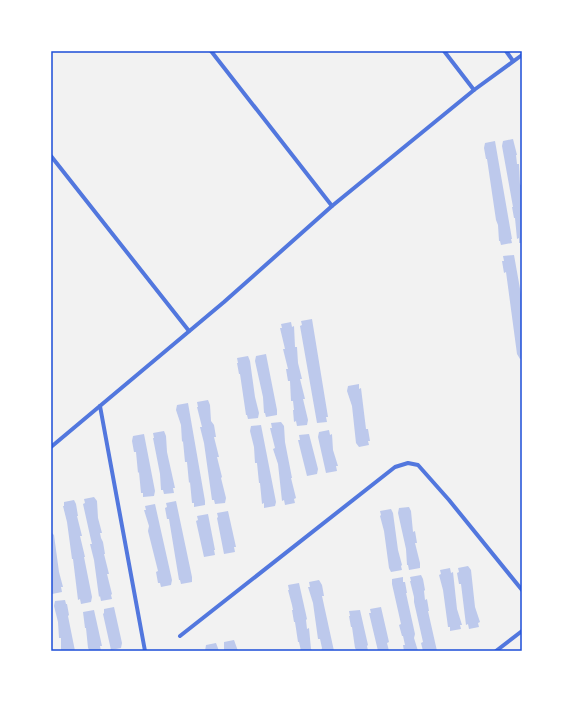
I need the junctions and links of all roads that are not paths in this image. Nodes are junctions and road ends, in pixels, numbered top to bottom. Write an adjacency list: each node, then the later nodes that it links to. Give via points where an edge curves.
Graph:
1 (211, 51): 8 (street)
2 (444, 51): 6 (street)
3 (506, 51): 5 (street)
4 (522, 55): 5 (street)
5 (514, 61): 6 (street)
6 (474, 90): 8 (street)
7 (51, 156): 9 (street)
8 (332, 206): 9 (street)
9 (189, 331): 10 (street)
10 (100, 406): 11 (street); 15 (street)
11 (51, 446)
12 (522, 590): 14 (street, via 418,465 408,463 395,467)
13 (522, 631): 16 (street)
14 (180, 636)
15 (145, 651)
16 (496, 651)

